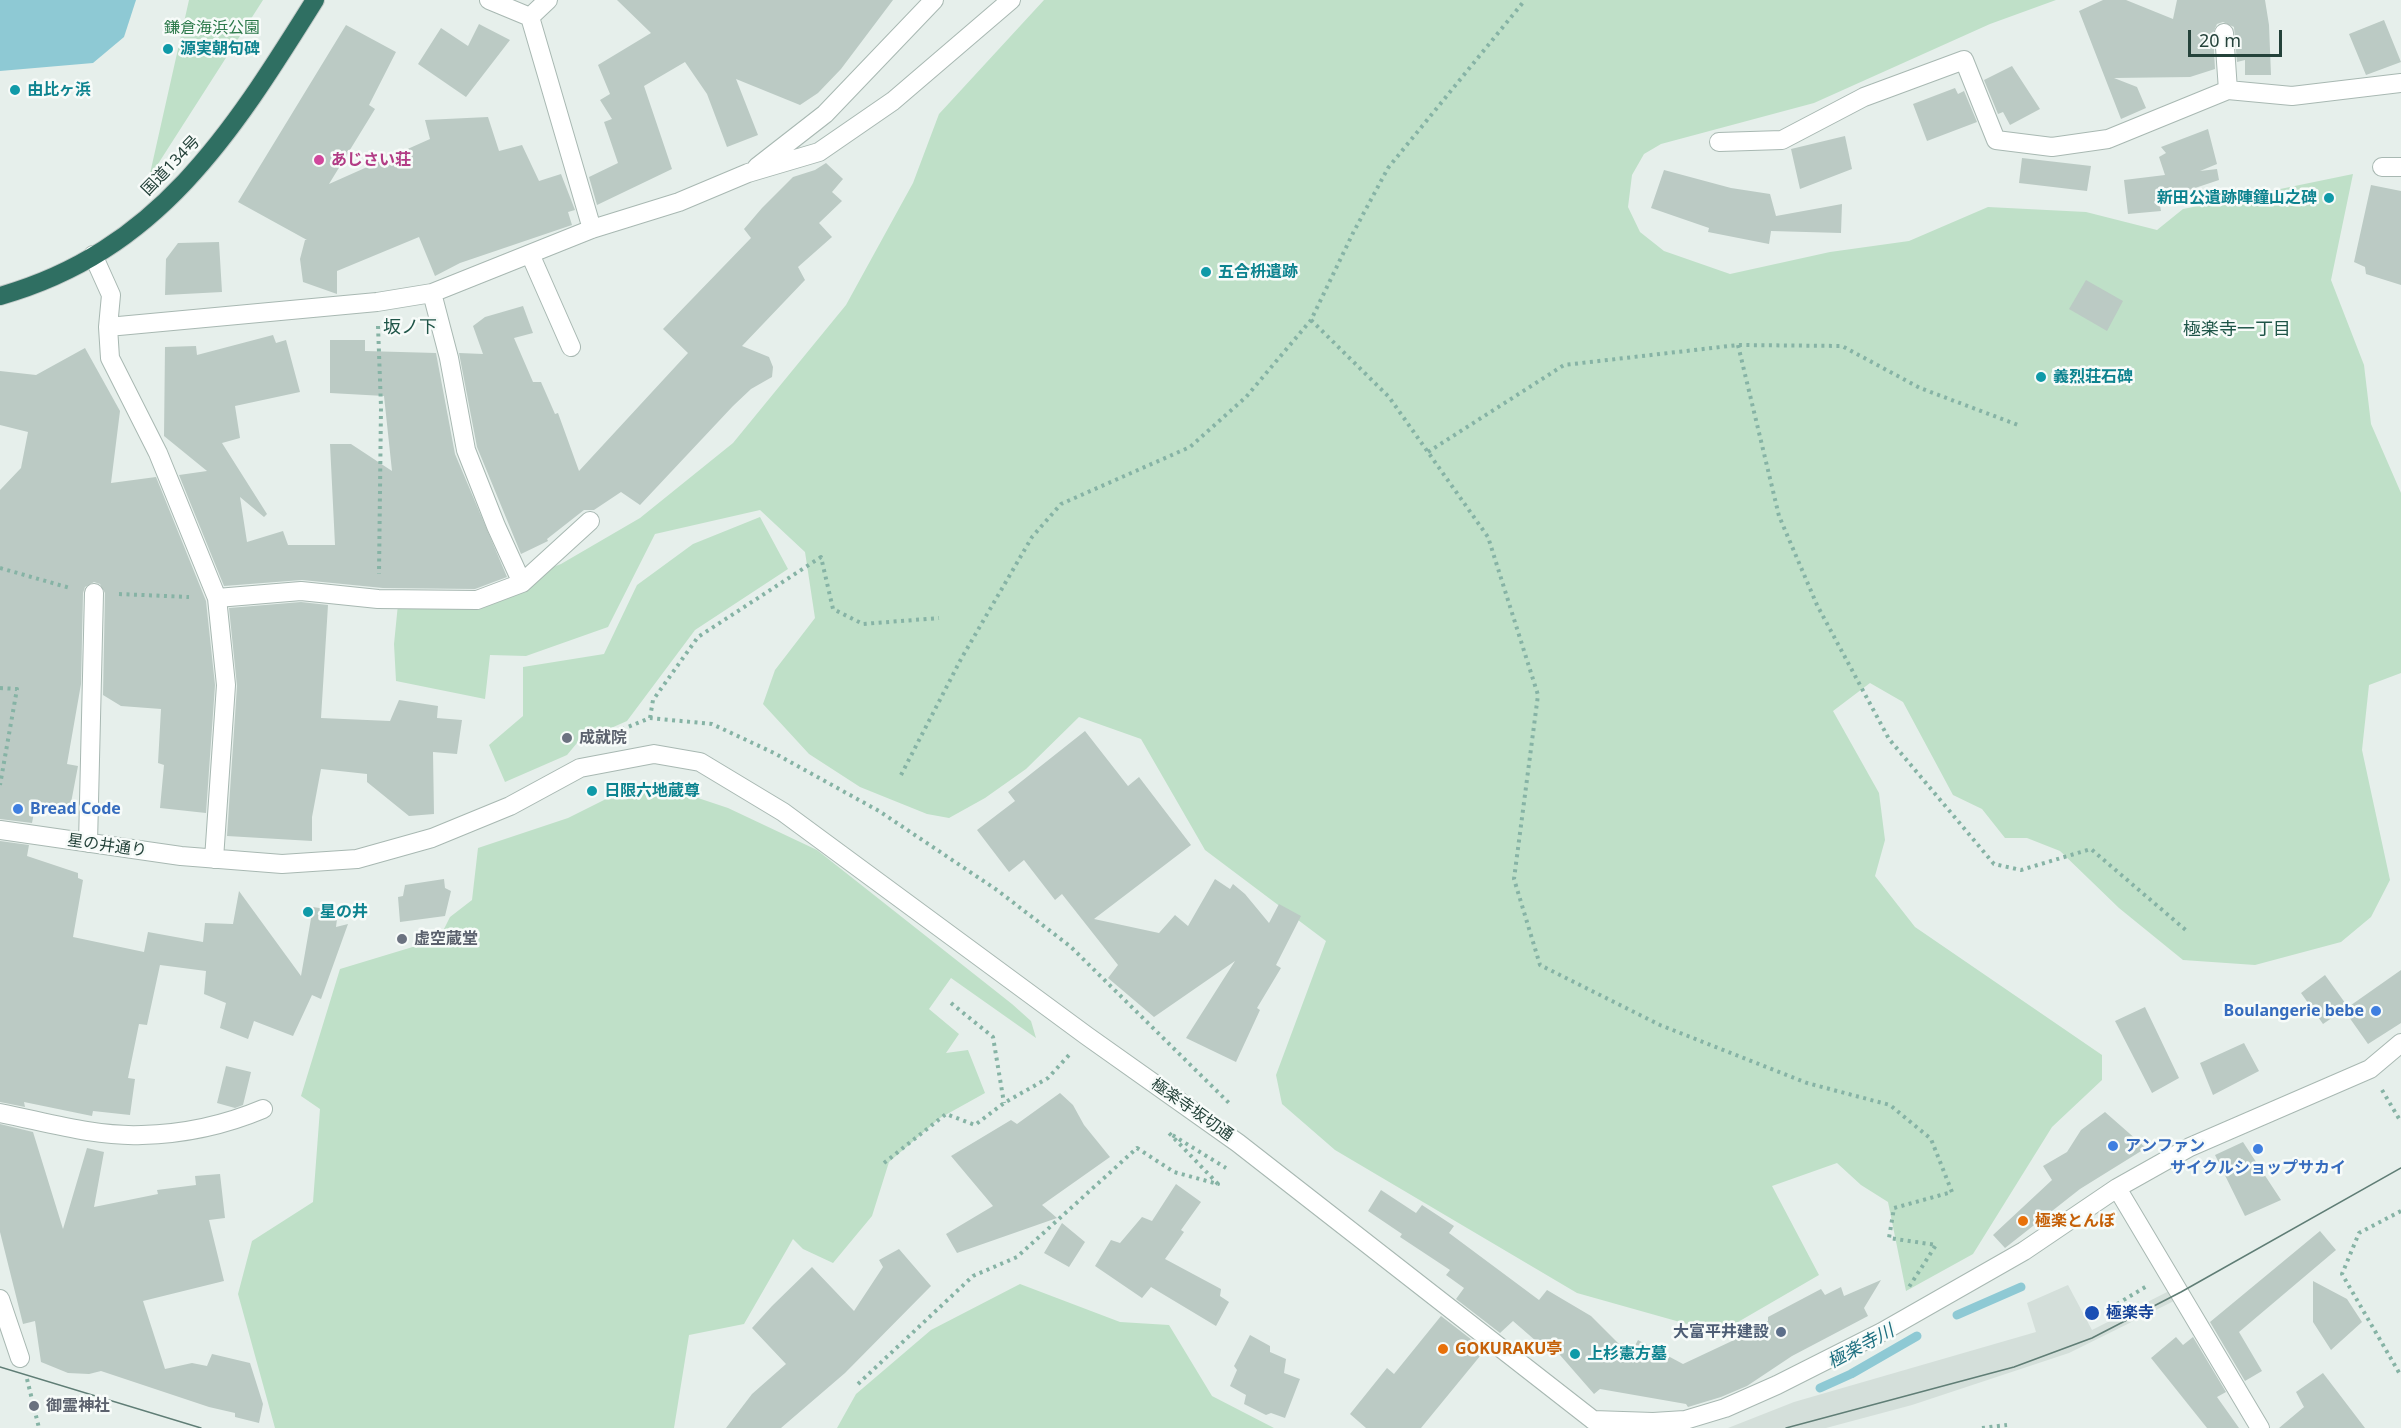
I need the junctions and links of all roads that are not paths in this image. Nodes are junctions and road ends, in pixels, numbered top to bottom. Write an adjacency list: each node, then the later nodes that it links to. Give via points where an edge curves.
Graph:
1 (315, 0): 16 (highway, 国道134号, via 237,123 184,186 137,228)
2 (489, 0): 6 (street)
3 (548, 0): 6 (street)
4 (934, 0): 13 (street, via 825,114)
5 (1011, 0): 13 (street, via 893,101 819,152)
6 (530, 17): 14 (street)
7 (2224, 33): 9 (street)
8 (2401, 84): 9 (street, via 2292,96)
9 (2228, 90): 10 (street, via 2108,139 2052,147 1996,140 1964,60 1864,97 1782,140)
10 (1719, 142)
11 (2382, 167): 12 (street)
12 (2401, 167)
13 (748, 173): 14 (street, via 680,202)
14 (592, 229): 15 (street)
15 (530, 254): 17 (street); 20 (street)
16 (93, 255): 18 (highway, 国道134号, via 57,277); 19 (street, via 111,295)
17 (432, 294): 19 (street); 22 (street, via 466,450)
18 (0, 296)
19 (108, 327): 24 (street, via 110,358 158,453)
20 (571, 347)
21 (590, 521): 22 (street)
22 (522, 583): 24 (street, via 477,600 378,598 301,591)
23 (94, 593): 27 (street)
24 (217, 598): 28 (street, via 226,685)
25 (580, 768): 28 (street, 星の井通り, via 510,806 432,838 357,859 282,864); 35 (street, 極楽寺坂切通, via 654,754 700,762 783,812 1238,1143)
26 (0, 830): 27 (street, 星の井通り)
27 (88, 843): 28 (street, 星の井通り)
28 (214, 859)
29 (2401, 1043): 32 (street, via 2370,1069 2190,1147)
30 (263, 1109): 31 (street, via 226,1124 142,1135 107,1133)
31 (0, 1113)
32 (2117, 1188): 35 (street, via 2024,1251 1882,1332 1777,1385 1725,1408 1685,1420); 36 (street)
33 (0, 1299): 34 (street)
34 (23, 1367)
35 (1594, 1424)
36 (2260, 1428)

